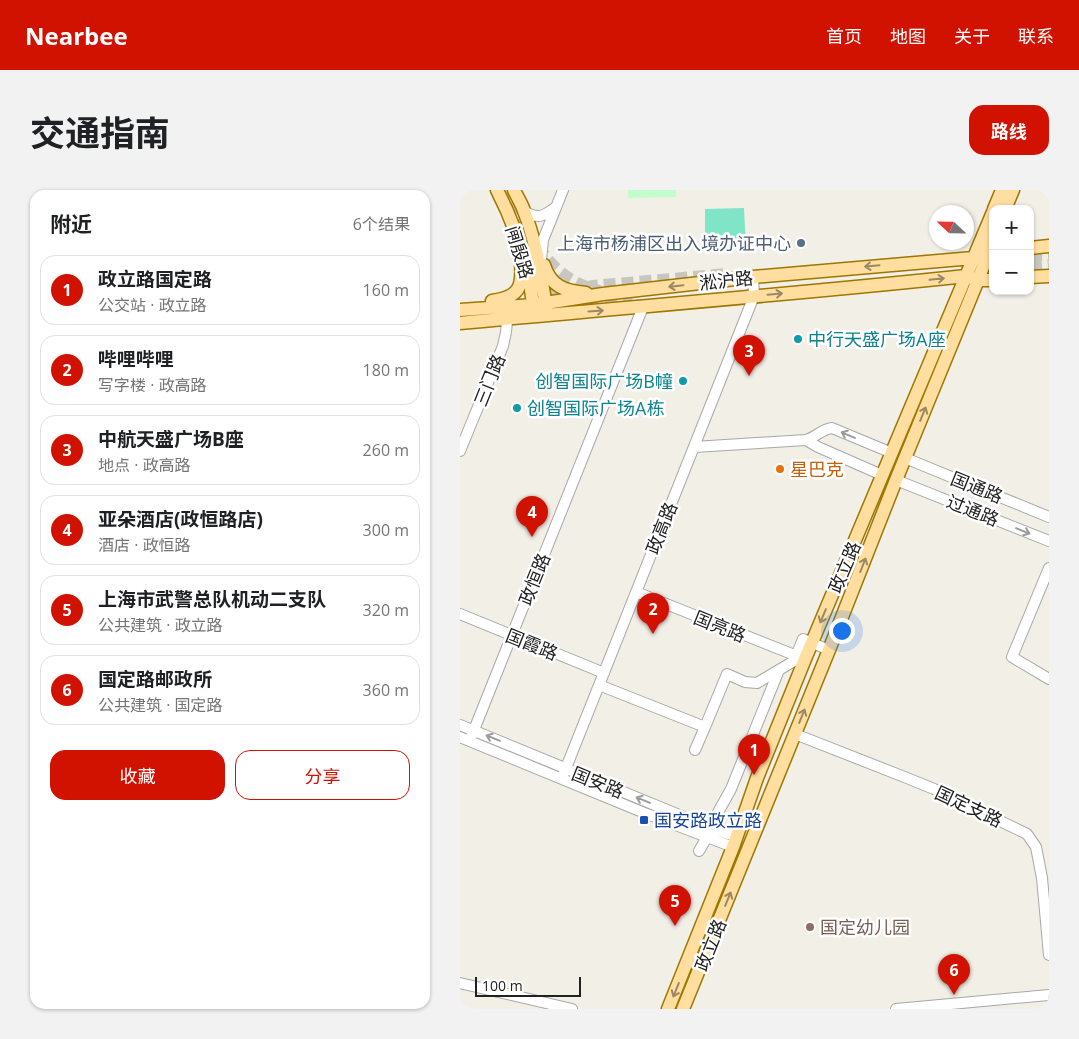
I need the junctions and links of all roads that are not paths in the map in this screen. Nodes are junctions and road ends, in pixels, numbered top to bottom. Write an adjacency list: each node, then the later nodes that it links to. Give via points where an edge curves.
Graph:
1 (497, 190): 12 (main road, 闸殷路)
2 (514, 190): 9 (main road, 闸殷路)
3 (563, 190): 8 (street)
4 (1002, 190): 6 (main road, 政立路)
5 (1013, 190): 7 (main road)
6 (995, 205)
7 (1007, 205)
8 (556, 207): 9 (street, via 541,217); 17 (street)
9 (524, 211): 11 (main road, 闸殷路)
10 (989, 220): 18 (main road, 政立路)
11 (530, 230): 17 (main road); 19 (main road, 闸殷路)
12 (519, 240): 28 (main road, via 522,274 515,293 507,299); 29 (main road, 闸殷路)
13 (1049, 246): 14 (main road)
14 (1034, 248)
15 (989, 249): 18 (main road, 淞沪路)
16 (990, 250): 23 (main road, 政立路)
17 (540, 253): 19 (street); 25 (main road, via 553,282 574,292)
18 (973, 258): 21 (main road, 淞沪路, one-way to 21); 23 (main road, 政立路)
19 (541, 276): 29 (main road, 闸殷路)
20 (1049, 276): 22 (main road)
21 (753, 277): 25 (main road, 淞沪路, one-way to 25); 26 (street, 政高路)
22 (1034, 277)
23 (972, 278): 24 (main road, 淞沪路); 26 (main road, 淞沪路, one-way to 23); 35 (main road, 政立路); 36 (main road, 政立路, one-way to 23)
24 (989, 280)
25 (603, 294): 29 (main road, 淞沪路)
26 (754, 296): 27 (main road, 淞沪路); 33 (street, 政高路)
27 (643, 307): 29 (main road, 淞沪路, one-way to 27); 44 (street, 政恒路)
28 (460, 309): 30 (main road, 淞沪路)
29 (540, 310): 30 (main road, 淞沪路)
30 (508, 313): 31 (main road, 淞沪路); 34 (street, 三门路, via 503,346)
31 (460, 324)
32 (806, 440): 33 (street); 35 (street, one-way to 32, via 832,428); 37 (street)
33 (694, 446): 42 (street, 政高路)
34 (460, 451)
35 (892, 453): 37 (main road, 政立路)
36 (905, 458): 38 (main road, 政立路); 39 (street, 国通路)
37 (882, 475): 45 (main road, 政立路, one-way to 45)
38 (896, 480): 40 (street, 过通路, one-way to 40); 46 (main road, 政立路, one-way to 38)
39 (1049, 517)
40 (1049, 541)
41 (1049, 568): 50 (street, via 1012,657)
42 (636, 592): 47 (street, 国亮路); 49 (street, 政高路)
43 (460, 614): 44 (street, 国霞路)
44 (511, 635): 49 (street, 国霞路); 55 (street, 政恒路)
45 (812, 643): 46 (street); 47 (main road, 政立路)
46 (829, 650): 54 (main road, 政立路, one-way to 46)
47 (800, 658): 48 (street); 59 (main road, 政立路)
48 (779, 670): 53 (street, via 757,684 727,674); 58 (street, via 731,790)
49 (604, 673): 51 (street, 政高路)
50 (1049, 678)
51 (599, 685): 53 (street); 57 (street, 政高路)
52 (460, 725): 55 (street, 国安路)
53 (705, 727): 56 (street)
54 (795, 734): 61 (street, 国定支路, via 925,785 1027,834 1036,847 1042,878); 67 (main road, 政立路, one-way to 54)
55 (468, 736): 57 (street, 国安路)
56 (695, 750)
57 (563, 773): 58 (street, 国安路)
58 (709, 832): 59 (street, 国安路); 60 (street)
59 (735, 842): 66 (main road, 政立路, one-way to 66)
60 (699, 851)
61 (1049, 955)
62 (460, 983): 65 (street)
63 (1049, 995): 68 (street)
64 (1049, 1001): 69 (street)
65 (572, 1009)
66 (668, 1009)
67 (683, 1009)
68 (896, 1009)
69 (974, 1009)

